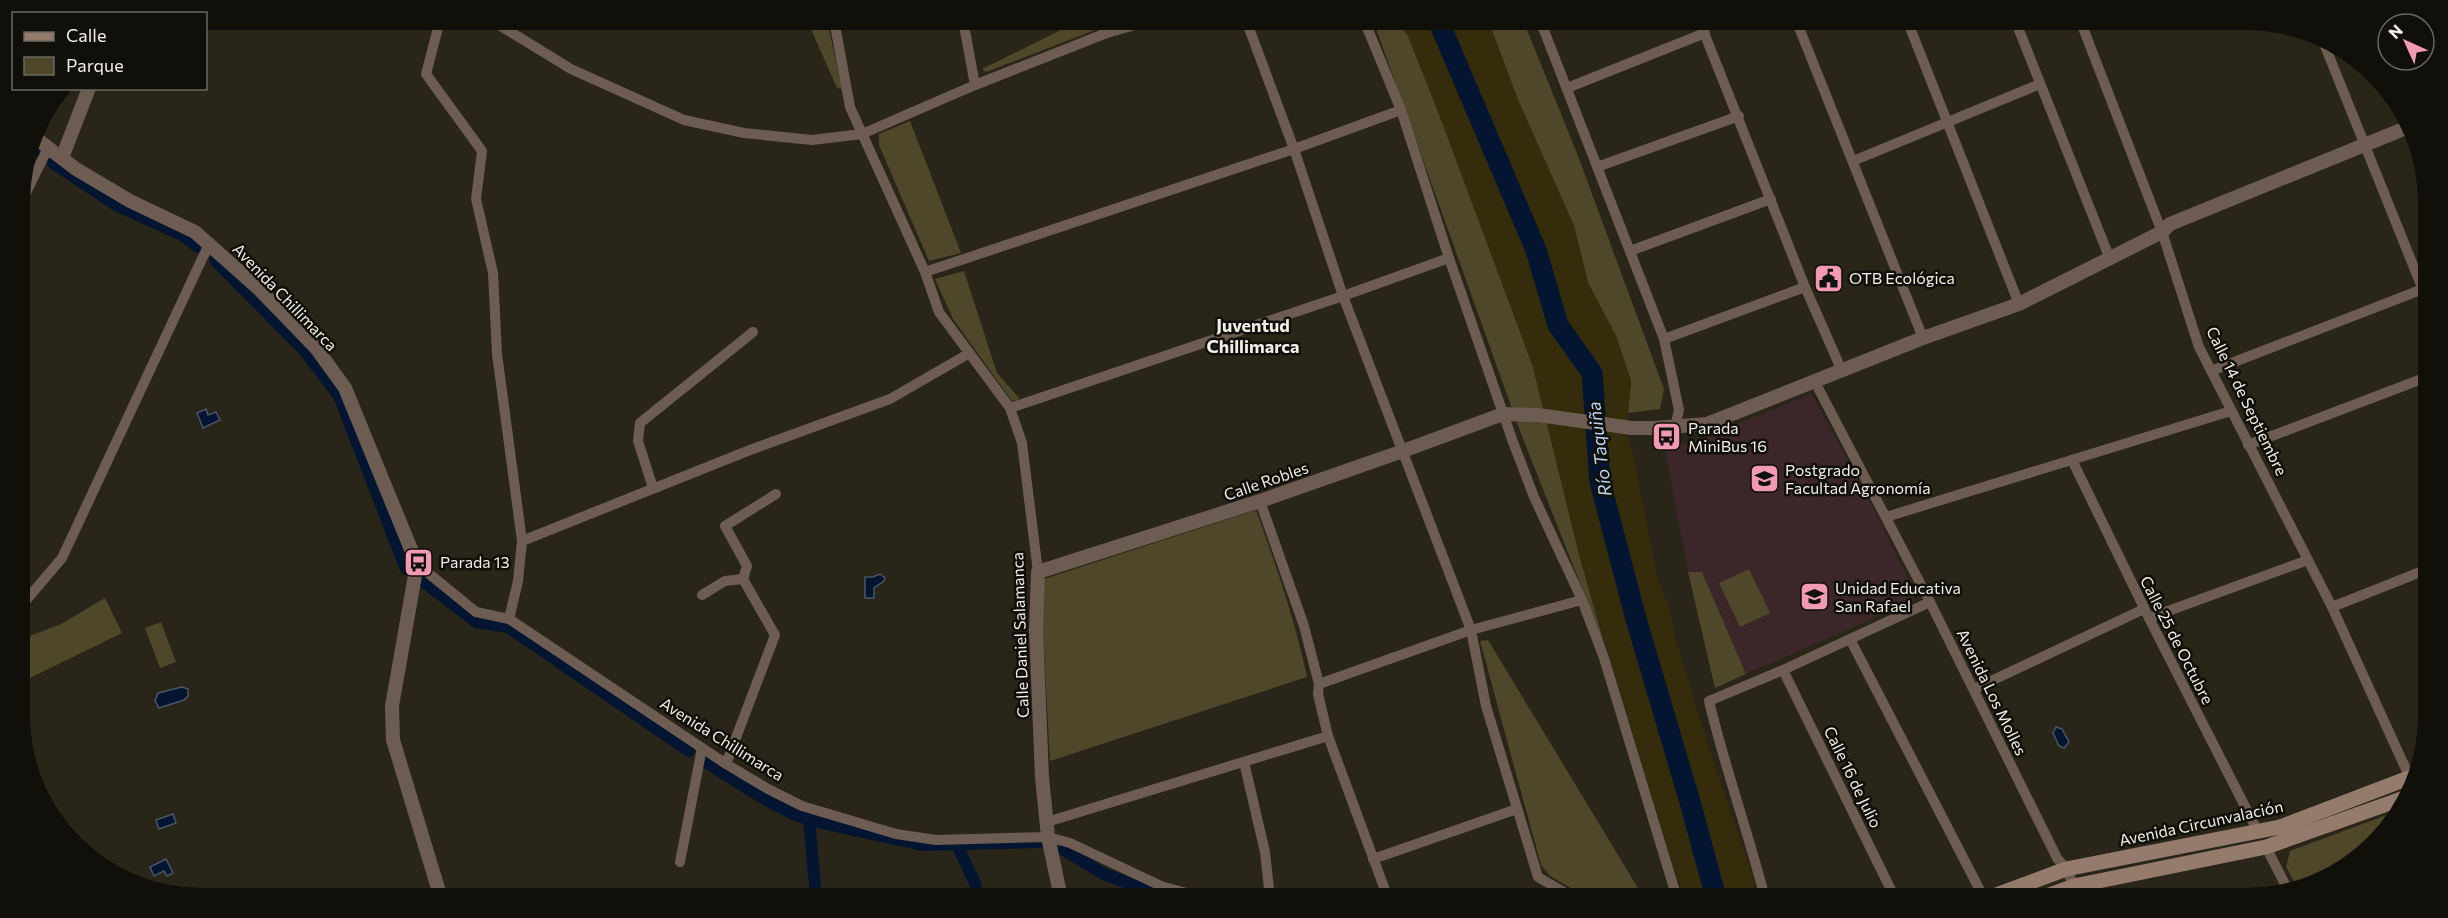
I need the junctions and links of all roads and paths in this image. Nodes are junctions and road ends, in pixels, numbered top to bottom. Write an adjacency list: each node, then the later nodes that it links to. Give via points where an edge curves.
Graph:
1 (437, 30): 66 (street, via 426,74 482,151 476,199 494,273 497,354)
2 (507, 30): 26 (street, via 571,69 684,120 744,133 812,140)
3 (836, 30): 26 (street, Calle Daniel Salamanca, via 850,107)
4 (965, 30): 19 (street)
5 (1103, 30): 16 (street)
6 (1117, 30): 16 (street)
7 (1250, 30): 30 (street)
8 (1369, 30): 22 (street)
9 (1544, 30): 20 (street)
10 (1704, 30): 15 (street)
11 (1800, 30): 32 (street)
12 (1911, 30): 24 (street)
13 (2019, 30): 18 (street)
14 (2084, 30): 36 (street, Calle 14 de Septiembre)
15 (1705, 33): 20 (street); 23 (street)
16 (1104, 34): 19 (street)
17 (2327, 51): 28 (street)
18 (2040, 84): 24 (street); 40 (street)
19 (975, 85): 26 (street)
20 (1567, 88): 33 (street)
21 (88, 90): 31 (street)
22 (1401, 110): 30 (street); 39 (street)
23 (1739, 116): 33 (street); 35 (street)
24 (1947, 123): 32 (street); 46 (street)
25 (2402, 130): 28 (street)
26 (862, 134): 41 (street, Calle Daniel Salamanca)
27 (41, 142): 29 (street, Avenida Chillimarca)
28 (2363, 146): 36 (street, via 2170,224); 42 (street)
29 (48, 148): 31 (street, Avenida Chillimarca); 34 (street)
30 (1294, 149): 41 (street); 45 (street)
31 (62, 158): 37 (street, Avenida Chillimarca, via 130,201 195,232)
32 (1853, 161): 48 (street)
33 (1597, 167): 38 (street)
34 (31, 183)
35 (1771, 199): 38 (street); 43 (street)
36 (2162, 232): 40 (street); 51 (street, Calle 14 de Septiembre, via 2199,346)
37 (209, 244): 68 (street, Avenida Chillimarca, via 316,348 345,388); 72 (street, via 62,558)
38 (1630, 251): 49 (street)
39 (1449, 258): 45 (street); 57 (street)
40 (2110, 259): 46 (street)
41 (925, 272): 50 (street, Calle Daniel Salamanca, via 939,312)
42 (2418, 277)
43 (1805, 287): 49 (street); 52 (street)
44 (2418, 291): 51 (street)
45 (1343, 296): 55 (street); 60 (street)
46 (2019, 304): 48 (street)
47 (753, 332): 62 (street, via 640,423 638,441)
48 (1923, 338): 52 (street)
49 (1664, 339): 58 (street, via 1679,410)
50 (968, 354): 55 (street, Calle Daniel Salamanca); 62 (street, via 890,399)
51 (2211, 370): 56 (street, Calle 14 de Septiembre)
52 (1842, 371): 54 (street)
53 (2418, 380): 59 (street)
54 (1815, 382): 58 (street, via 1707,424); 65 (street, Avenida Los Molles)
55 (1010, 408): 69 (street, Calle Daniel Salamanca, via 1022,443)
56 (2231, 411): 59 (street, Calle 14 de Septiembre); 61 (street)
57 (1503, 414): 58 (street, via 1632,428); 60 (street, Calle Robles); 74 (street, via 1534,497)
58 (1675, 427)
59 (2248, 445): 67 (street, Calle 14 de Septiembre)
60 (1403, 451): 64 (street, Calle Robles); 79 (street)
61 (2072, 460): 65 (street); 77 (street, Calle 25 de Octubre)
62 (653, 488): 66 (street)
63 (776, 494): 71 (street, via 725,526 747,566)
64 (1260, 501): 69 (street, Calle Robles); 82 (street, via 1304,626)
65 (1886, 517): 75 (street, Avenida Los Molles)
66 (522, 541): 78 (street)
67 (2308, 560): 76 (street, Calle 14 de Septiembre); 77 (street)
68 (417, 564): 78 (street, Avenida Chillimarca, via 476,612); 100 (street, via 392,706 393,740)
69 (1038, 572): 92 (street, Calle Daniel Salamanca, via 1036,630)
70 (2418, 572): 76 (street)
71 (743, 579): 73 (street, via 725,581); 87 (street, via 775,635)
72 (30, 595)
73 (702, 595)
74 (1582, 600): 79 (street); 106 (street, via 1604,658)
75 (1930, 602): 80 (street); 83 (street, Avenida Los Molles)
76 (2332, 607): 88 (street, Calle 14 de Septiembre)
77 (2147, 614): 83 (street); 93 (street, Calle 25 de Octubre)
78 (509, 619): 85 (street, Avenida Chillimarca)
79 (1471, 630): 82 (street); 91 (street, via 1486,706)
80 (1851, 639): 81 (street); 109 (street)
81 (1783, 670): 107 (street, via 1709,701); 108 (street, Calle 16 de Julio)
82 (1319, 684): 84 (street)
83 (1974, 688): 98 (street, Avenida Los Molles)
84 (1328, 735): 86 (street); 96 (street)
85 (702, 748): 87 (street, Avenida Chillimarca); 97 (street)
86 (1244, 762): 92 (street); 103 (street, via 1265,852)
87 (726, 764): 94 (street, Avenida Chillimarca, via 802,806 896,834 936,840)
88 (2410, 770)
89 (2404, 782): 93 (main road, Avenida Circunvalación)
90 (2395, 801): 95 (main road)
91 (1517, 809): 96 (street); 105 (street, via 1538,877)
92 (1047, 822): 94 (street, Calle Daniel Salamanca)
93 (2258, 832): 98 (main road, Avenida Circunvalación)
94 (1048, 837): 101 (street, Calle Daniel Salamanca); 102 (street, Avenida Chillimarca, via 1070,843)
95 (2266, 848): 99 (street); 113 (main road)
96 (1373, 859): 104 (street)
97 (680, 862)
98 (2059, 867): 110 (main road, Avenida Circunvalación); 111 (street, Avenida Los Molles); 112 (street, Avenida Los Molles)
99 (2285, 884)
100 (438, 888)
101 (1059, 888)
102 (1168, 888)
103 (1269, 888)
104 (1384, 888)
105 (1557, 888)
106 (1674, 888)
107 (1762, 888)
108 (1890, 888)
109 (1981, 888)
110 (2010, 888)
111 (2053, 888)
112 (2074, 888)
113 (2094, 888)

